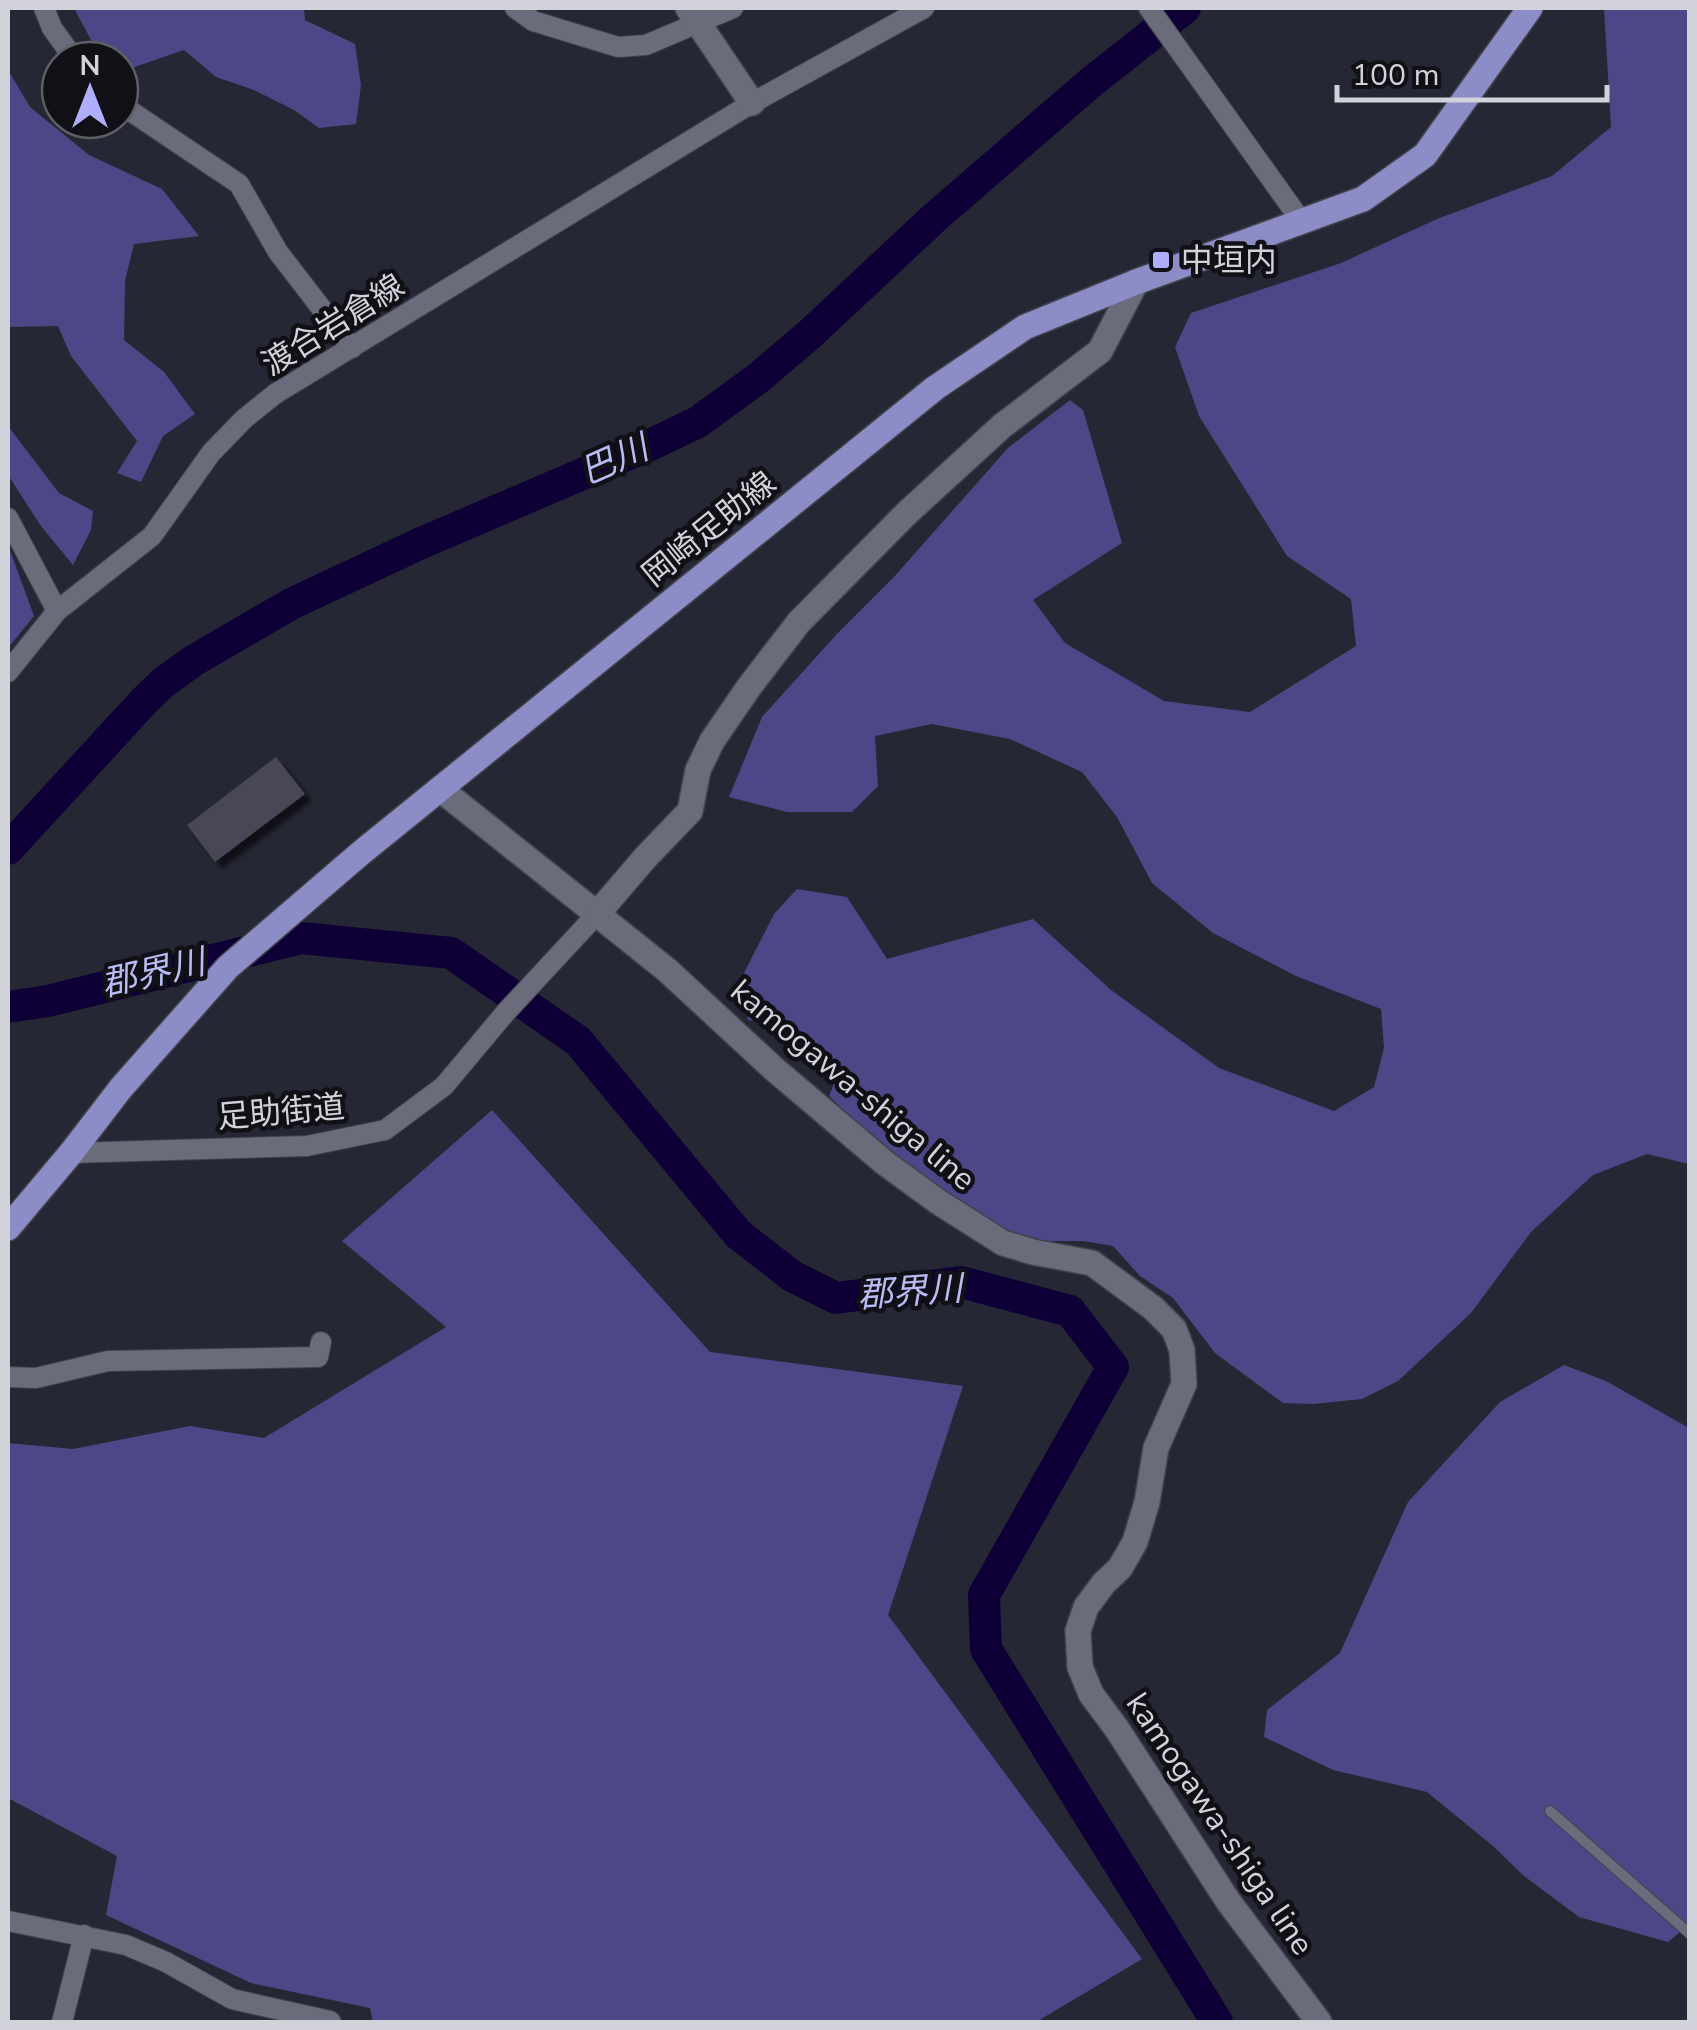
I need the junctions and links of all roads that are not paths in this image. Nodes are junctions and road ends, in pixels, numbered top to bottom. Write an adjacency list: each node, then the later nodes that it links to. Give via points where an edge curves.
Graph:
1 (44, 8): 8 (street)
2 (514, 8): 7 (street, via 533,21 618,47 646,45)
3 (733, 8): 7 (street)
4 (924, 8): 9 (street, 渡合岩倉線)
5 (1148, 8): 11 (street)
6 (1530, 8): 11 (main road, 岡崎足助線, via 1425,154 1363,199)
7 (693, 14): 9 (main road)
8 (61, 40)
9 (752, 103): 13 (street, 渡合岩倉線)
10 (140, 117): 13 (street, via 239,184 278,252)
11 (1302, 222): 12 (main road, 岡崎足助線)
12 (1136, 282): 17 (main road, 岡崎足助線, via 1026,328 934,388); 18 (main road, via 1100,351 1002,426 799,622 712,741 690,810)
13 (352, 348): 15 (street, 渡合岩倉線, via 244,419 152,536)
14 (8, 518): 15 (street)
15 (58, 611): 16 (street, 渡合岩倉線)
16 (8, 672)
17 (440, 789): 18 (main road, kamogawa-shiga line); 19 (main road, 岡崎足助線, via 228,967)
18 (597, 914): 19 (street, 足助街道, via 444,1086 386,1130 307,1146); 29 (main road, kamogawa-shiga line, via 937,1202 1002,1243 1092,1263 1174,1329 1184,1384 1156,1448 1134,1542 1086,1607 1078,1631 1080,1667 1091,1694 1228,1900)
19 (71, 1152): 20 (main road, 岡崎足助線)
20 (8, 1228)
21 (321, 1342): 22 (street, via 318,1358 108,1361 36,1378)
22 (8, 1377)
23 (1550, 1811): 25 (lane)
24 (8, 1921): 26 (street)
25 (1690, 1934)
26 (84, 1935): 27 (street); 28 (street, via 126,1944 232,1999)
27 (62, 2022)
28 (331, 2022)
29 (1318, 2022)

